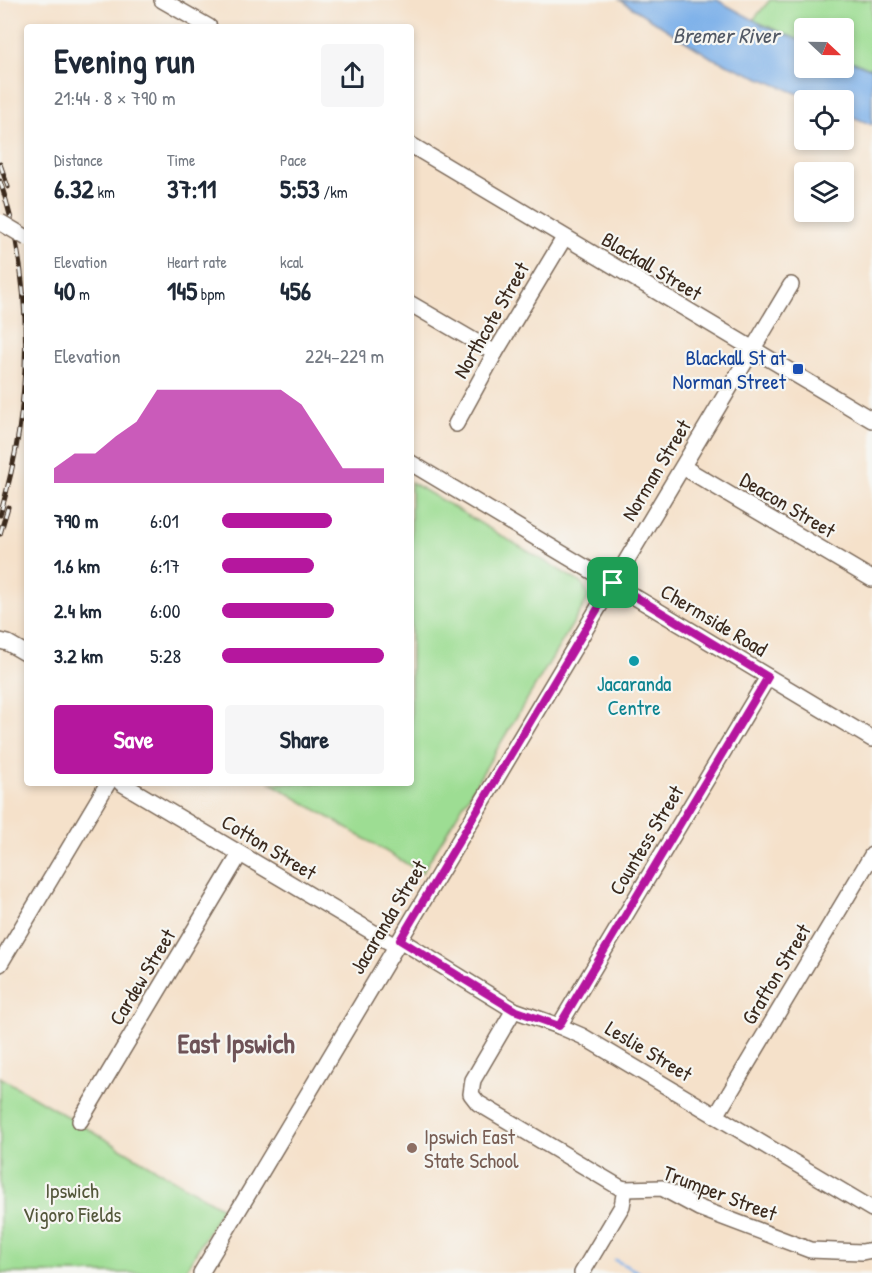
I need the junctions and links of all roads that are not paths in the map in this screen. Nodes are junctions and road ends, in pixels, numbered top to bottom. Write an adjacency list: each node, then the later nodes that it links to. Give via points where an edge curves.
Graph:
1 (162, 0): 2 (street)
2 (204, 24)
3 (414, 147): 6 (street, Blackall Street)
4 (0, 222): 5 (street, bridge)
5 (24, 236)
6 (564, 238): 9 (street, Blackall Street); 10 (street, Northcote Street)
7 (791, 285): 9 (street, Norman Street)
8 (414, 306): 10 (street)
9 (752, 349): 11 (street, Blackall Street); 14 (street, Norman Street)
10 (495, 353): 12 (street, Northcote Street)
11 (872, 420)
12 (456, 424)
13 (414, 465): 16 (street, Chermside Road)
14 (683, 467): 15 (street, Deacon Street); 16 (street, Norman Street)
15 (872, 579)
16 (613, 583): 19 (street, Chermside Road); 25 (street, Jacaranda Street)
17 (0, 641): 18 (street)
18 (24, 652)
19 (768, 677): 20 (street, Chermside Road); 28 (street, Countess Street)
20 (872, 739)
21 (106, 786): 26 (street)
22 (127, 786): 23 (street, Cotton Street)
23 (240, 854): 25 (street, Cotton Street); 30 (street, Cardew Street)
24 (872, 855): 29 (street, Grafton Street)
25 (398, 943): 27 (street, Leslie Street); 34 (street, Jacaranda Street)
26 (0, 964)
27 (514, 1010): 28 (street, Leslie Street); 31 (street, via 473,1080 471,1094 477,1103)
28 (559, 1026): 29 (street, Leslie Street)
29 (716, 1116): 32 (street, Leslie Street)
30 (80, 1121)
31 (625, 1189): 33 (street, Trumper Street, via 662,1188 699,1208 810,1250); 35 (street, via 622,1206)
32 (872, 1209)
33 (872, 1250)
34 (201, 1273)
35 (582, 1273)

